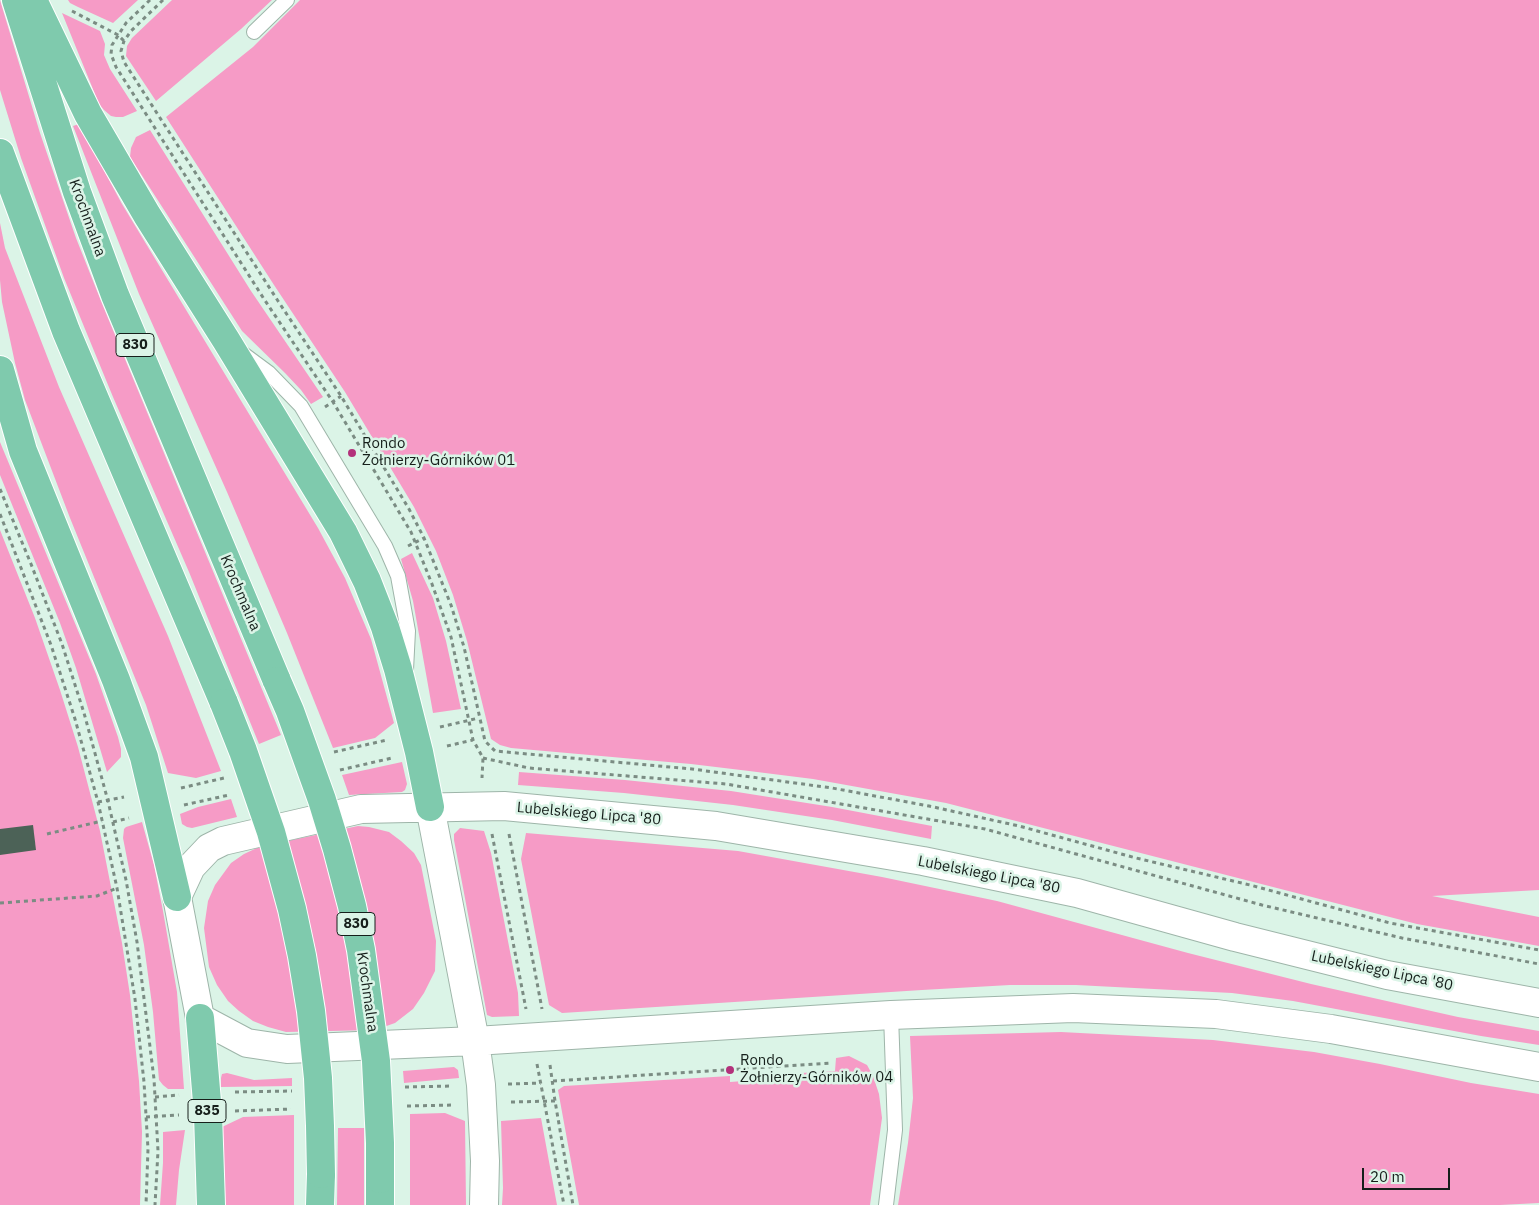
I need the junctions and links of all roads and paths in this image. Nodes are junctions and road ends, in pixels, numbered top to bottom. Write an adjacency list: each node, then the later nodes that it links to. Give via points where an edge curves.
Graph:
1 (16, 0): 53 (main road, Krochmalna / 830, bridge, via 77,192 115,295 296,728 337,849 354,914 375,1052)
2 (33, 0): 22 (main road, via 88,114 347,540 385,627 405,695)
3 (150, 0): 8 (path)
4 (163, 0): 9 (path)
5 (287, 0): 7 (lane)
6 (69, 9): 8 (path)
7 (254, 32)
8 (118, 35): 9 (path)
9 (124, 41): 14 (path, via 121,51 124,62 341,396 409,509 445,590 464,647)
10 (0, 153): 57 (main road, bridge, via 66,331 224,703 271,832 292,909 311,1011 318,1078)
11 (0, 370): 28 (main road, via 23,451 116,680 144,758)
12 (0, 489): 20 (path, via 62,644)
13 (0, 514): 21 (path, via 51,644 76,719)
14 (479, 718): 15 (path); 30 (path, via 485,741 495,751 692,769 832,788 919,804 1019,826 1390,923)
15 (432, 728)
16 (474, 740): 17 (path)
17 (446, 746)
18 (483, 758): 31 (path, via 529,768 726,784 985,829 1262,905 1402,938)
19 (130, 796): 20 (path)
20 (108, 801): 21 (path); 46 (path, via 137,942)
21 (98, 802): 23 (path)
22 (430, 807): 28 (main road, Lubelskiego Lipca '80, via 361,809 223,841 209,848 192,867); 32 (main road, Lubelskiego Lipca '80, via 504,806 716,826 923,861 1077,893 1386,975); 37 (main road)
23 (102, 821): 26 (path); 27 (path)
24 (491, 830): 33 (path)
25 (508, 832): 34 (path)
26 (47, 834)
27 (116, 888): 29 (path, via 97,896); 51 (path, via 135,999)
28 (177, 896): 36 (main road, 835)
29 (0, 903)
30 (1539, 950)
31 (1539, 964)
32 (1539, 1003)
33 (527, 1015)
34 (543, 1015)
35 (891, 1015): 37 (main road); 41 (main road, via 1073,1008 1216,1014 1331,1028); 61 (lane, via 895,1130)
36 (200, 1018): 37 (main road, via 247,1043 287,1049); 56 (main road, 835)
37 (475, 1041): 58 (main road, via 481,1085)
38 (550, 1063): 42 (path)
39 (832, 1063): 42 (path)
40 (537, 1064): 43 (path)
41 (1539, 1068)
42 (553, 1081): 47 (path)
43 (541, 1082): 44 (path); 48 (path)
44 (511, 1084)
45 (184, 1095): 46 (path)
46 (155, 1097): 52 (path)
47 (555, 1101): 48 (path); 60 (path)
48 (544, 1102): 49 (path); 59 (path)
49 (503, 1103)
50 (185, 1115): 52 (path)
51 (146, 1117): 52 (path); 54 (path)
52 (156, 1117): 55 (path)
53 (380, 1192)
54 (146, 1205)
55 (155, 1205)
56 (211, 1205)
57 (320, 1205)
58 (484, 1205)
59 (564, 1205)
60 (574, 1205)
61 (886, 1205)

